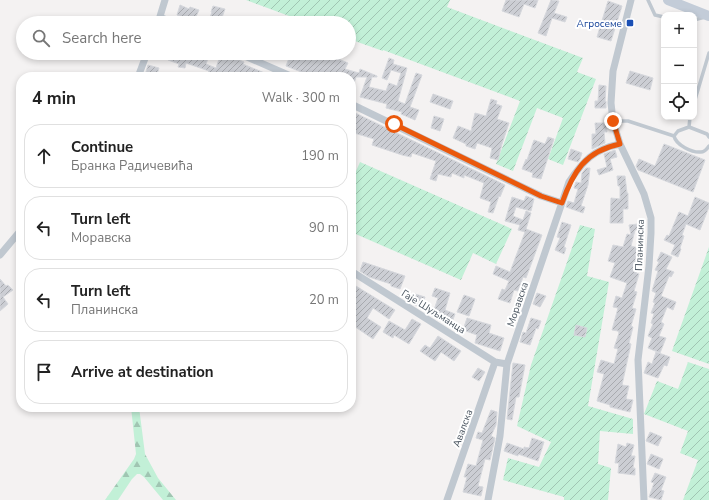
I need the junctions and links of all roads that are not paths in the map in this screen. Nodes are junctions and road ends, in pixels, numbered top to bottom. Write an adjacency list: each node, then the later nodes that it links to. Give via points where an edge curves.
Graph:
1 (165, 0): 5 (street)
2 (631, 0): 17 (street, Планинска, via 613,71)
3 (648, 0): 6 (lane, via 655,15)
4 (668, 0): 7 (main road)
5 (160, 16)
6 (661, 16)
7 (709, 16): 8 (lane)
8 (697, 19)
9 (709, 53): 14 (lane)
10 (144, 60): 12 (street)
11 (254, 60): 13 (street)
12 (140, 72)
13 (282, 72)
14 (697, 93)
15 (356, 106): 23 (street, via 541,196)
16 (690, 120): 18 (lane)
17 (613, 121): 19 (lane, via 628,121); 21 (street, Планинска)
18 (689, 127): 19 (lane, via 678,131); 20 (lane)
19 (674, 136): 22 (lane, via 680,146 699,153)
20 (709, 137)
21 (620, 144): 23 (street, Моравска, via 606,147 592,155 579,168 569,182); 31 (street, Планинска, via 644,194 651,218 649,266 638,360)
22 (709, 146)
23 (562, 203): 28 (street, Моравска)
24 (16, 236): 25 (street)
25 (0, 255)
26 (356, 274): 27 (street, Гаје Шуљманца)
27 (495, 362): 28 (street, Гаје Шуљманца); 29 (street, Авалска)
28 (507, 364): 30 (street, Моравска, via 500,436)
29 (447, 500)
30 (488, 500)
31 (644, 500)

